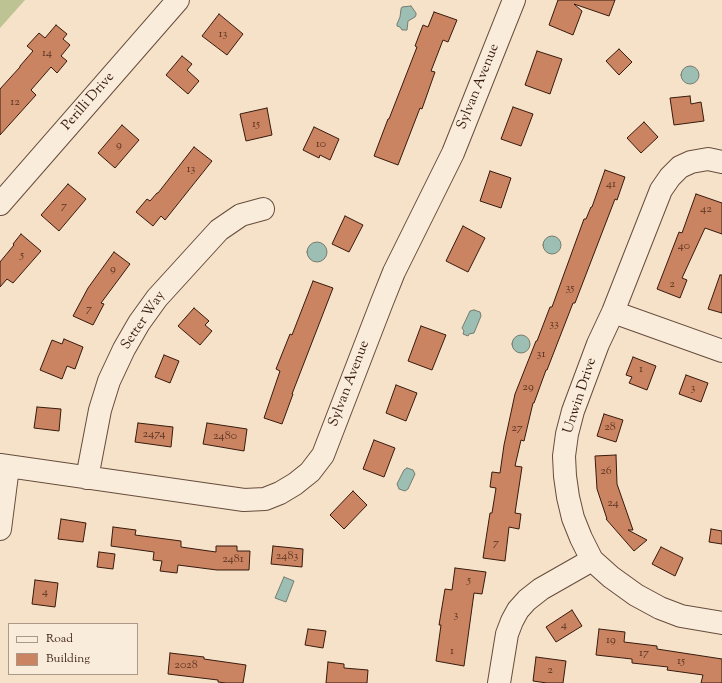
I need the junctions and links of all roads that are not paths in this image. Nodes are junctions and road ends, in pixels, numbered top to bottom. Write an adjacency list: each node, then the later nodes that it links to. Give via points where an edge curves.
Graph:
1 (178, 0): 4 (street, Perilli Drive)
2 (514, 0): 9 (street, Sylvan Avenue, via 453,153 394,272 323,455 310,472 280,493 265,499 244,500)
3 (722, 162): 6 (street, Unwin Drive, via 708,159 691,162 680,167 670,177 661,190)
4 (0, 204)
5 (263, 209): 9 (street, Setter Way, via 241,215 218,230 157,298 139,323 109,381 100,410)
6 (613, 312): 7 (street); 11 (street, Unwin Drive, via 573,411 564,456 573,518)
7 (722, 351)
8 (4, 466): 9 (street, Sylvan Avenue); 10 (street)
9 (87, 478)
10 (0, 529)
11 (592, 560): 12 (street, Unwin Drive, via 610,577 660,608 681,616); 13 (street, via 541,589 518,610 507,634)
12 (722, 623)
13 (499, 683)

